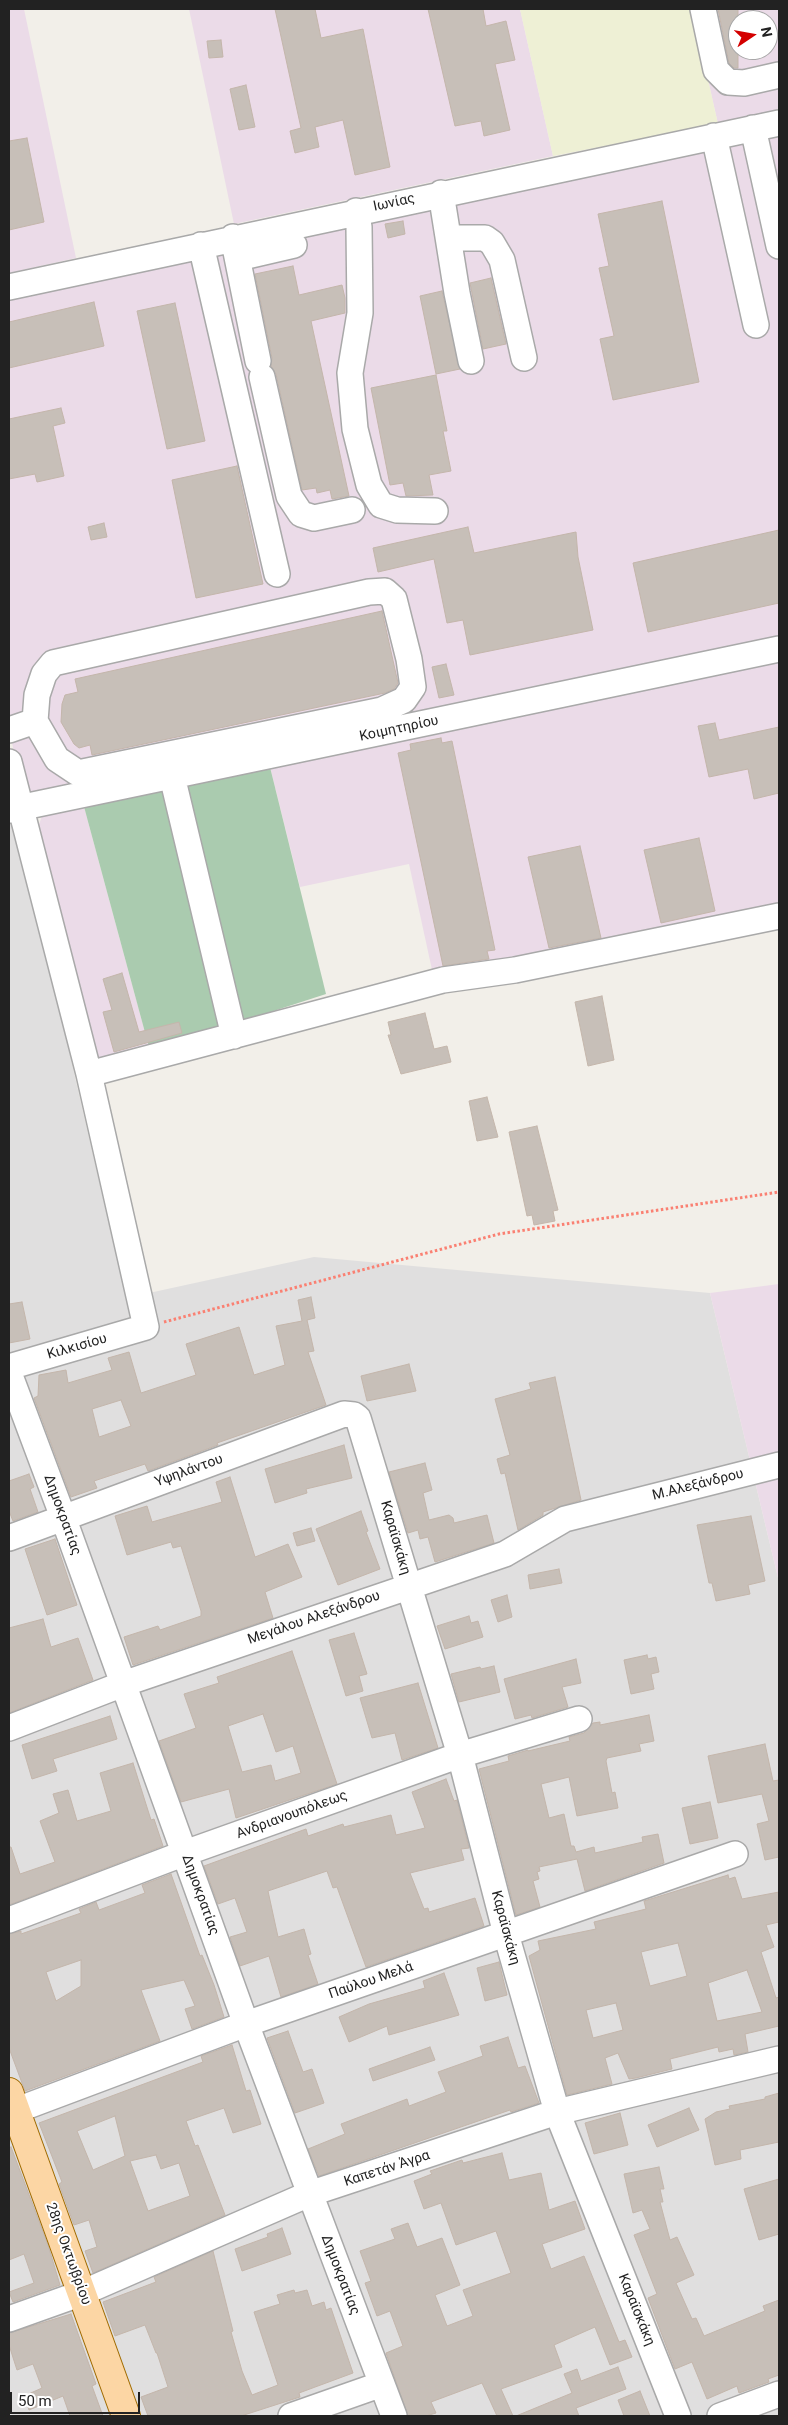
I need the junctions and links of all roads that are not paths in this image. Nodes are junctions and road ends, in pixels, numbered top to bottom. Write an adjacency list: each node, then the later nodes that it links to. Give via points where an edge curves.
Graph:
1 (703, 9): 2 (street, via 716,70 728,82 744,83)
2 (779, 75)
3 (779, 122): 4 (street, Ιωνίας)
4 (753, 128): 5 (street, Ιωνίας); 11 (street)
5 (714, 136): 6 (street, Ιωνίας); 14 (street)
6 (441, 193): 7 (street, Ιωνίας); 8 (street)
7 (356, 211): 12 (street, Ιωνίας); 18 (street, via 360,313 350,373 355,429 369,485 381,505 397,510)
8 (449, 238): 15 (street, via 485,238 492,243 502,260); 16 (street)
9 (201, 245): 12 (street, Ιωνίας); 13 (street, Ιωνίας); 19 (street)
10 (294, 245): 12 (street)
11 (779, 246)
12 (236, 248): 17 (street, via 289,496 301,514 314,518)
13 (9, 287)
14 (756, 326)
15 (524, 358)
16 (472, 361)
17 (352, 510)
18 (435, 511)
19 (277, 574)
20 (779, 649): 24 (street, Κοιμητηρίου)
21 (35, 721): 21 (street, via 37,695 44,674 53,663 369,592 385,591 394,599 410,659 413,687 404,700 382,710 78,773 57,759); 22 (street)
22 (9, 730)
23 (9, 762): 25 (street)
24 (172, 776): 25 (street, Κοιμητηρίου); 27 (street)
25 (14, 809): 28 (street)
26 (779, 916): 27 (street, via 515,970 443,980)
27 (234, 1036): 28 (street)
28 (89, 1074): 29 (street, Κιλκισίου, via 146,1327)
29 (9, 1367)
30 (9, 1373): 34 (street, Δημοκρατίας)
31 (362, 1429): 34 (street, Υψηλάντου, via 354,1415 344,1414); 36 (street, Καραϊσκάκη)
32 (779, 1465): 33 (street, Μ.Αλεξάνδρου)
33 (617, 1505): 36 (street, Μεγάλου Αλεξάνδρου, via 565,1519 506,1554)
34 (63, 1517): 35 (street, Υψηλάντου); 37 (street, Δημοκρατίας)
35 (9, 1538)
36 (409, 1585): 37 (street, Μεγάλου Αλεξάνδρου); 40 (street, Καραϊσκάκη)
37 (124, 1684): 39 (street, Μεγάλου Αλεξάνδρου); 41 (street, Δημοκρατίας)
38 (579, 1720): 40 (street, Ανδριανουπόλεως)
39 (9, 1728)
40 (460, 1755): 41 (street, Ανδριανουπόλεως); 44 (street, Καραϊσκάκη)
41 (185, 1854): 43 (street, Ανδριανουπόλεως); 45 (street, Δημοκρατίας)
42 (735, 1854): 44 (street, Παύλου Μελά)
43 (9, 1920)
44 (506, 1934): 45 (street, Παύλου Μελά); 48 (street, Καραϊσκάκη)
45 (246, 2024): 47 (street, Παύλου Μελά); 49 (street, Δημοκρατίας)
46 (779, 2060): 48 (street, Καπετάν Άγρα)
47 (11, 2105): 50 (main road, 28ης Οκτωβρίου)
48 (557, 2112): 49 (street, Καπετάν Άγρα); 57 (street, Καραϊσκάκη)
49 (309, 2194): 50 (street, Καπετάν Άγρα); 52 (street, Δημοκρατίας)
50 (82, 2294): 51 (street, Καπετάν Άγρα); 54 (main road, 28ης Οκτωβρίου)
51 (9, 2319)
52 (382, 2384): 55 (street); 56 (street, Δημοκρατίας)
53 (779, 2394): 58 (street)
54 (126, 2416)
55 (291, 2416)
56 (394, 2416)
57 (678, 2416)
58 (720, 2416)

